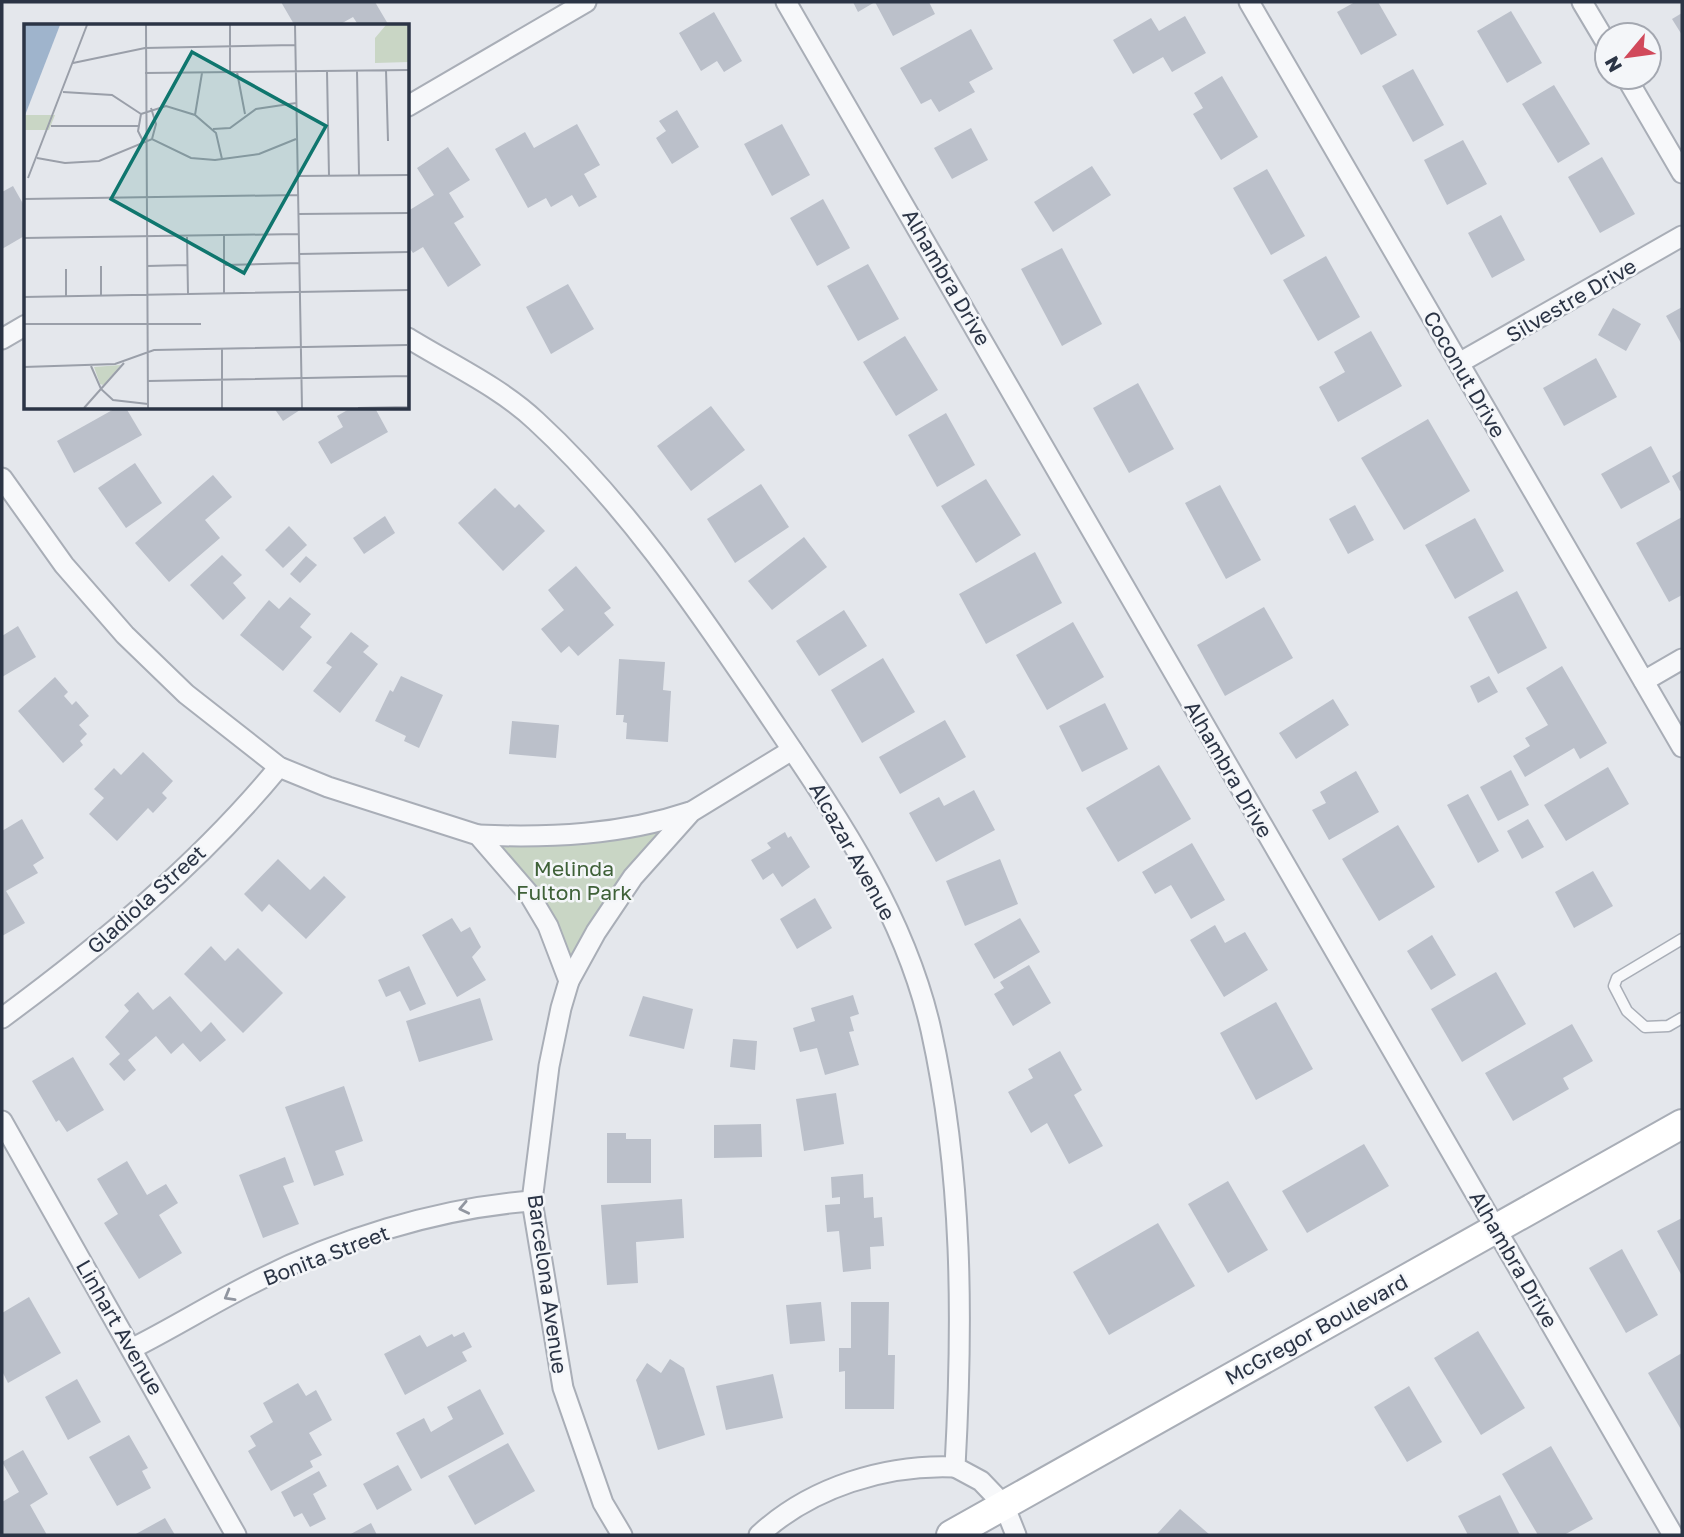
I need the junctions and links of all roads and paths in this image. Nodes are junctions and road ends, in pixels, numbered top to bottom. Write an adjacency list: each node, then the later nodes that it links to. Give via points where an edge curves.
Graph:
1 (786, 2): 29 (street, Alhambra Drive)
2 (1249, 2): 13 (street, Coconut Drive)
3 (1582, 2): 5 (street)
4 (579, 3): 7 (street)
5 (1593, 21)
6 (1634, 91): 8 (street)
7 (410, 105)
8 (1682, 173)
9 (1682, 236): 13 (street, Silvestre Drive)
10 (24, 326): 11 (street)
11 (2, 339)
12 (410, 339): 18 (street, Alcazar Avenue, via 534,418 570,454 659,560)
13 (1459, 363): 16 (street, Coconut Drive)
14 (2, 478): 19 (street, Barcelona Avenue, via 64,565 125,635 186,694)
15 (1682, 659): 16 (street)
16 (1644, 681): 17 (street, Coconut Drive)
17 (1682, 747)
18 (792, 750): 20 (street, Barcelona Avenue); 31 (street, Alcazar Avenue, via 832,805 867,867 915,976 930,1028 952,1145 960,1252)
19 (279, 767): 21 (street, Barcelona Avenue, via 341,792); 24 (street, Gladiola Street, via 244,810 123,922)
20 (691, 812): 21 (street, Barcelona Avenue, via 643,825 578,834); 23 (street, Barcelona Avenue, via 633,877)
21 (478, 835): 23 (street, via 530,894)
22 (1682, 939): 25 (lane, via 1616,978 1614,986 1627,1011 1645,1027 1668,1026)
23 (569, 981): 28 (street, Barcelona Avenue, via 549,1066)
24 (2, 1018)
25 (1682, 1018)
26 (2, 1121): 30 (street, Linhart Avenue)
27 (1682, 1124): 29 (main road, McGregor Boulevard)
28 (532, 1200): 30 (street, Bonita Street, one-way to 30, via 442,1213 326,1251 252,1283); 34 (street, Barcelona Avenue, via 563,1388 603,1503)
29 (1496, 1228): 32 (main road, McGregor Boulevard); 38 (street, Alhambra Drive)
30 (133, 1348): 33 (street, Linhart Avenue)
31 (956, 1467): 32 (street, via 981,1481); 35 (street, via 918,1465 836,1488 801,1504)
32 (1004, 1505): 36 (main road, McGregor Boulevard); 37 (street)
33 (236, 1535)
34 (622, 1535)
35 (759, 1535)
36 (951, 1535)
37 (1015, 1535)
38 (1673, 1535)

